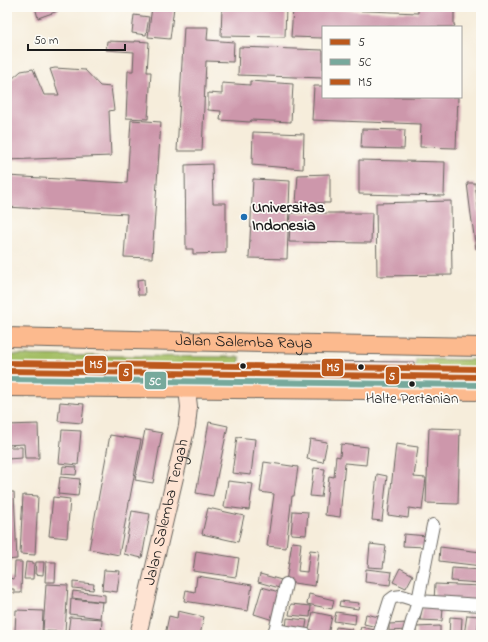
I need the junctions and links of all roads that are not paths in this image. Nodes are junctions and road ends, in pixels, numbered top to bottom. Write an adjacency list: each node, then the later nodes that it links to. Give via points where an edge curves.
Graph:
1 (7, 337): 2 (main road, Jalan Salemba Raya)
2 (481, 347)
3 (7, 387): 4 (main road)
4 (187, 388): 5 (main road); 11 (main road, Jalan Salemba Tengah, via 187,426)
5 (481, 391)
6 (433, 525): 8 (street)
7 (286, 584): 10 (street)
8 (418, 602): 9 (street); 13 (street, via 402,596 390,600); 14 (street)
9 (481, 606)
10 (274, 632): 12 (street)
11 (138, 635)
12 (307, 635)
13 (378, 635)
14 (408, 635)

